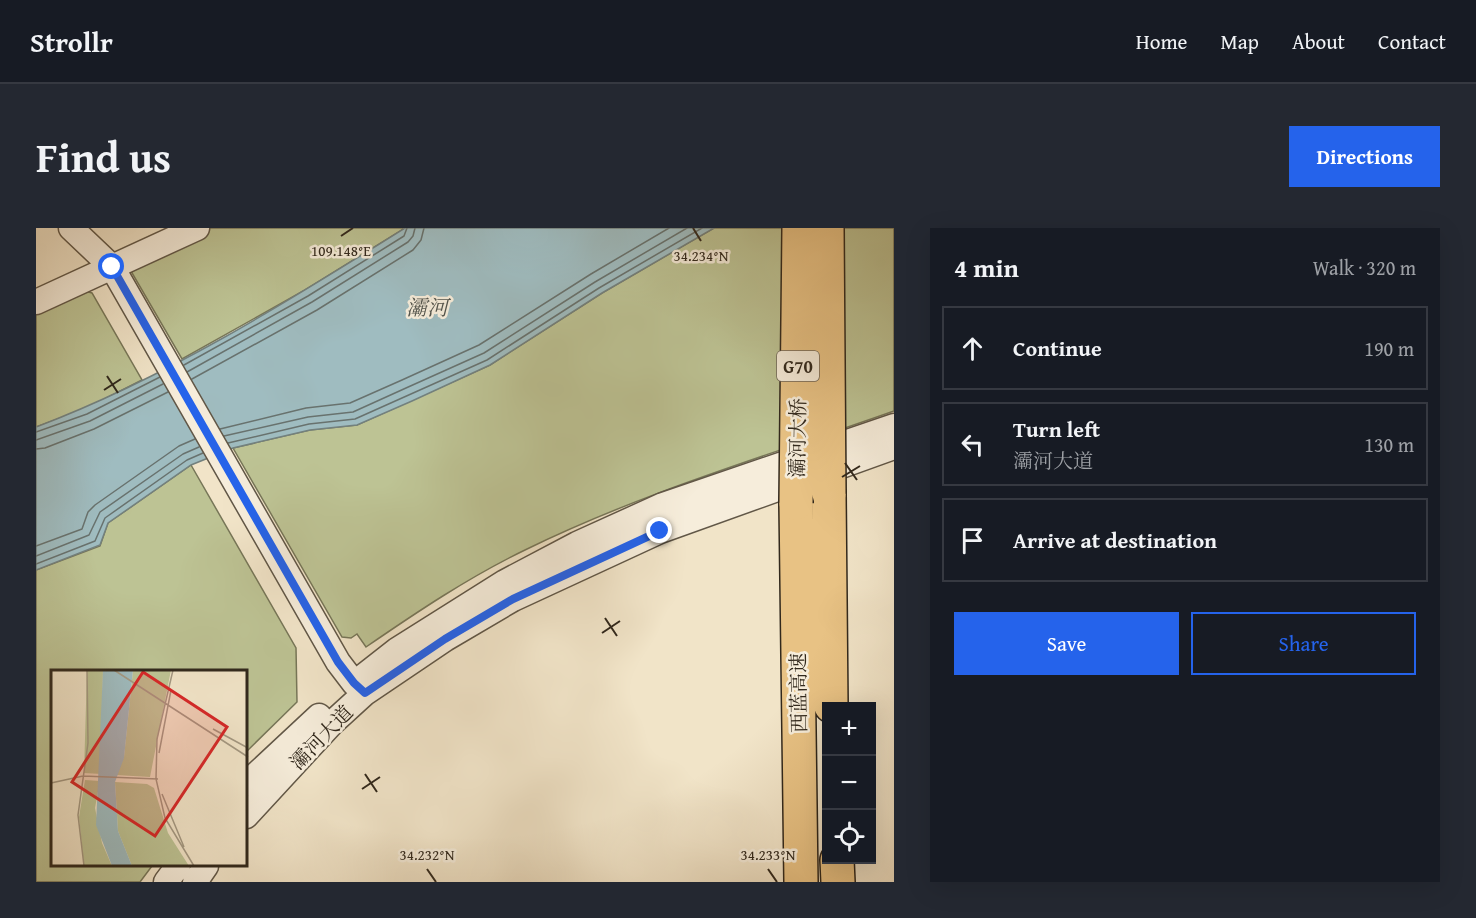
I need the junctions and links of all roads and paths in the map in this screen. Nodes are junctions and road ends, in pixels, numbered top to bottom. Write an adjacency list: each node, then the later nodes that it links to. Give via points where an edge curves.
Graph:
1 (71, 228): 5 (street)
2 (197, 228): 5 (street)
3 (799, 228): 10 (highway, 灞河大桥 / G70, bridge)
4 (827, 228): 9 (highway, 灞河大桥 / G70, bridge)
5 (112, 267): 6 (street); 11 (street, via 338,662)
6 (36, 302)
7 (894, 426): 11 (street, 灞河大道, via 663,505 577,544 505,582 398,650)
8 (894, 447): 11 (street, 灞河大道, via 660,531 523,594)
9 (829, 494): 12 (highway, 西蓝高速 / G70)
10 (796, 503): 14 (highway, 西蓝高速 / G70)
11 (359, 688): 13 (street, 灞河大道); 15 (street, 灞河大道)
12 (831, 702)
13 (248, 782)
14 (800, 811): 22 (highway); 23 (highway, 西蓝高速 / G70)
15 (248, 814)
16 (835, 864): 24 (highway)
17 (836, 864): 25 (highway)
18 (177, 867): 20 (street)
19 (205, 867): 21 (street)
20 (166, 882)
21 (195, 882)
22 (796, 882)
23 (801, 882)
24 (833, 882)
25 (838, 882)

